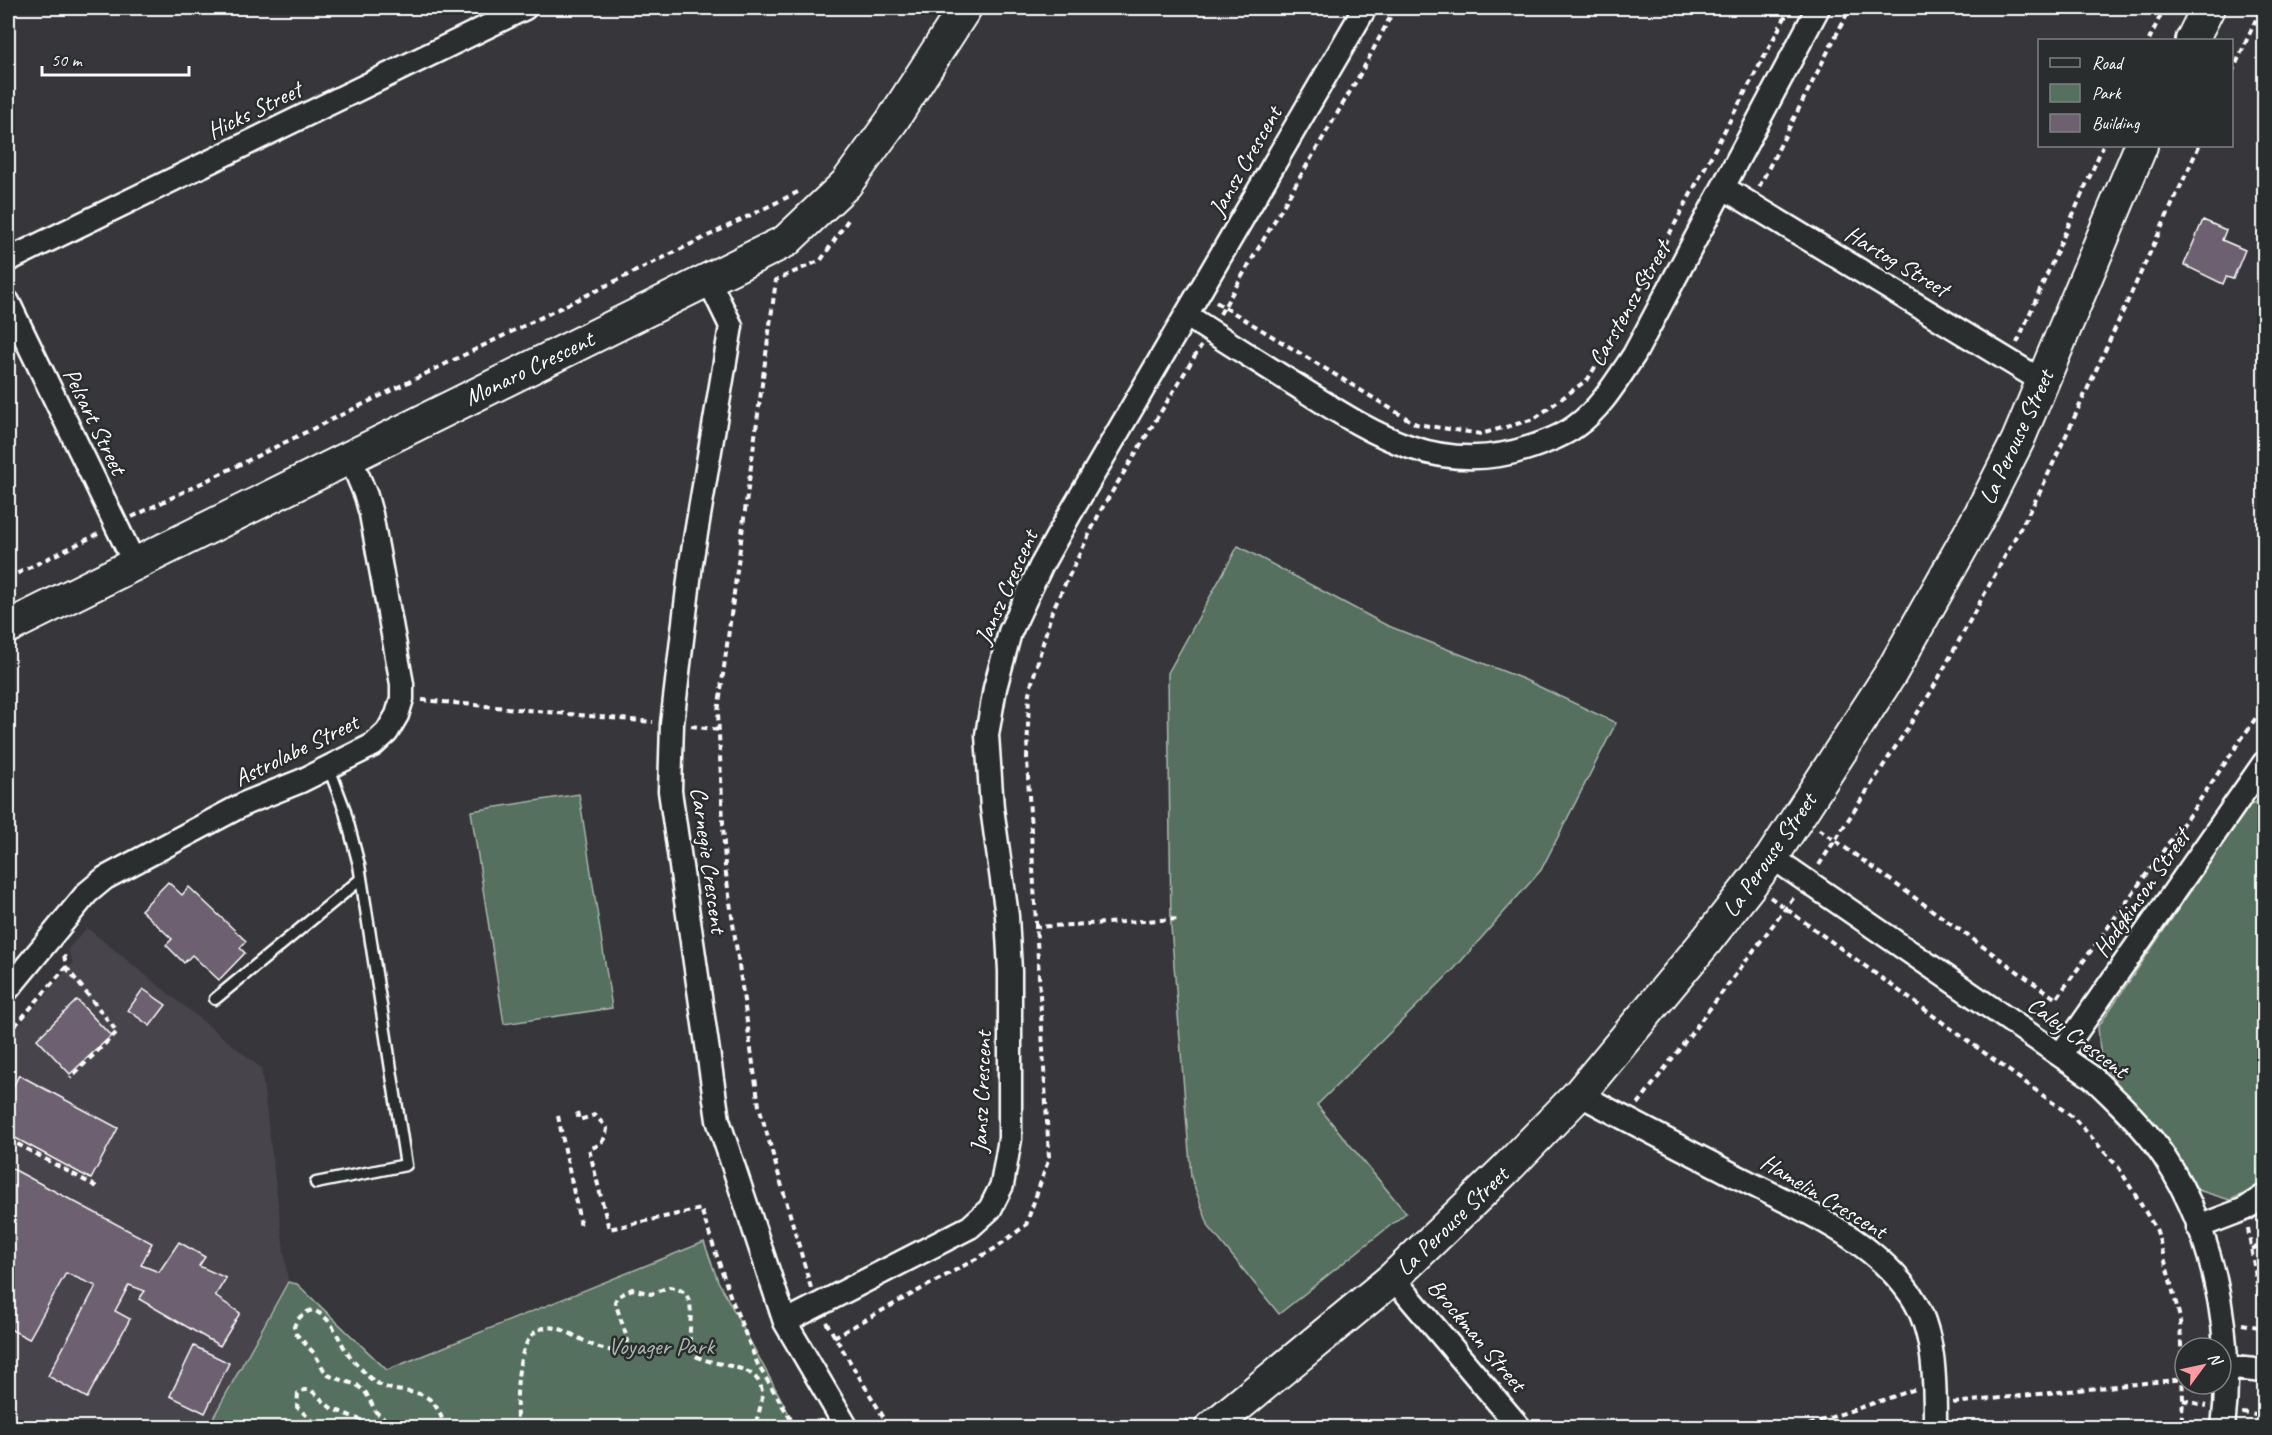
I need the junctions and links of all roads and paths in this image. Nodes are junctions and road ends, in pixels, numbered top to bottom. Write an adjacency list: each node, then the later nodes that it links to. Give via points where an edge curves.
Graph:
1 (525, 8): 20 (street, Hicks Street)
2 (965, 8): 21 (street, Monaro Crescent, via 846,184 786,241)
3 (1365, 8): 22 (street, Jansz Crescent)
4 (1395, 8): 24 (path)
5 (1790, 8): 24 (path, via 1588,379 1534,419 1481,434 1416,423)
6 (1818, 8): 17 (street, Carstensz Street)
7 (1850, 8): 18 (path)
8 (2163, 8): 11 (path)
9 (2208, 8): 12 (street)
10 (2261, 8): 13 (path)
11 (2149, 39)
12 (2192, 39)
13 (2233, 71)
14 (2103, 147): 27 (path)
15 (2141, 147): 28 (street, La Perouse Street)
16 (812, 185): 30 (path)
17 (1724, 188): 18 (street, Hartog Street); 26 (street, Carstensz Street, via 1634,355 1606,396 1576,426 1506,455 1456,458 1398,443 1367,430)
18 (1751, 204): 27 (street, Hartog Street)
19 (853, 212): 37 (path, via 821,260 776,280)
20 (8, 260)
21 (708, 279): 29 (street, Monaro Crescent); 36 (street, Carnegie Crescent, via 731,326 691,563)
22 (1200, 293): 24 (path); 25 (street, Jansz Crescent)
23 (8, 302): 30 (street, Pelsart Street)
24 (1223, 307): 26 (path)
25 (1186, 315): 26 (street, Carstensz Street); 64 (street, Jansz Crescent, via 1041,566 1010,632 995,688 987,735 1010,971 1010,1138 1002,1185 990,1209 970,1227)
26 (1210, 331): 45 (path, via 1101,510 1052,611 1029,693 1027,759)
27 (2009, 361): 28 (street, Hartog Street)
28 (2042, 381): 40 (street, La Perouse Street, via 2018,440 1938,591 1891,673)
29 (350, 457): 31 (street, Monaro Crescent); 34 (street, Astrolabe Street, via 366,495 375,533)
30 (116, 525): 31 (street, Pelsart Street); 32 (path)
31 (135, 564): 33 (street, Monaro Crescent)
32 (8, 578)
33 (8, 627)
34 (402, 699): 36 (path); 38 (street, Astrolabe Street, via 382,738)
35 (2265, 706): 40 (path, via 2056,999)
36 (672, 724): 37 (path); 65 (street, Carnegie Crescent, via 670,790 718,1120)
37 (718, 730): 64 (path, via 725,867 759,1106)
38 (329, 768): 42 (lane, via 344,808); 47 (street, Astrolabe Street, via 246,803 105,878 87,893)
39 (2262, 771): 49 (street, Hodgkinson Street)
40 (1799, 814): 41 (street, La Perouse Street)
41 (1772, 857): 43 (street, La Perouse Street); 49 (street, Caley Crescent)
42 (361, 879): 48 (lane); 55 (lane, via 406,1165)
43 (1751, 884): 51 (street, La Perouse Street); 67 (path, via 2074,1118 2119,1168 2157,1231)
44 (1179, 919): 45 (path)
45 (1034, 927): 69 (path, via 1049,1158 1026,1225 994,1249)
46 (66, 967): 50 (path, via 117,1032)
47 (8, 989)
48 (215, 999)
49 (2061, 1054): 60 (street, Caley Crescent, via 2124,1107 2153,1142 2180,1186)
50 (70, 1078)
51 (1579, 1094): 63 (street, La Perouse Street); 73 (street, Hamelin Crescent, via 1809,1213 1853,1239 1886,1265 1912,1297 1926,1331)
52 (577, 1112): 85 (path, via 579,1120 595,1115 607,1128 606,1137 589,1149 609,1229 701,1209 758,1365)
53 (558, 1116): 59 (path)
54 (8, 1139): 56 (path)
55 (316, 1183)
56 (97, 1187)
57 (2265, 1196): 58 (street)
58 (2245, 1209): 60 (street); 62 (path)
59 (581, 1227)
60 (2198, 1227): 68 (street, Caley Crescent, via 2212,1264)
61 (2265, 1245): 62 (path)
62 (2252, 1249): 66 (path)
63 (1393, 1278): 77 (street, La Perouse Street); 89 (street, Brockman Street)
64 (816, 1304): 65 (street, Jansz Crescent); 69 (path)
65 (785, 1322): 86 (street, Carnegie Crescent)
66 (2265, 1326)
67 (2181, 1336)
68 (2223, 1336)
69 (834, 1337): 87 (path)
70 (2233, 1368): 71 (street)
71 (2265, 1371)
72 (2173, 1380): 76 (path, via 1952,1403)
73 (1934, 1383): 76 (street, Hamelin Crescent); 90 (path)
74 (2183, 1396): 91 (path)
75 (2224, 1396): 92 (street, Caley Crescent)
76 (1935, 1418)
77 (1203, 1420): 88 (path)
78 (2265, 1420): 93 (path)
79 (324, 1428): 80 (path, via 297,1407 298,1394 304,1390 311,1390 331,1408)
80 (372, 1428)
81 (395, 1428): 82 (path, via 376,1412 366,1393 357,1385 330,1376 302,1343 294,1327 306,1312 313,1310 328,1318 354,1361 380,1385 421,1393 432,1400)
82 (445, 1428)
83 (517, 1428): 84 (path, via 518,1373 532,1335 555,1328 599,1348 620,1350 628,1341 617,1310 617,1297 632,1289 651,1294 669,1287 691,1302 688,1340 693,1354 705,1362 745,1370 758,1384 762,1393)
84 (755, 1428)
85 (796, 1428)
86 (847, 1428)
87 (890, 1428)
88 (1177, 1428)
89 (1520, 1428)
90 (1799, 1428)
91 (2181, 1428)
92 (2223, 1428)
93 (2264, 1428)

